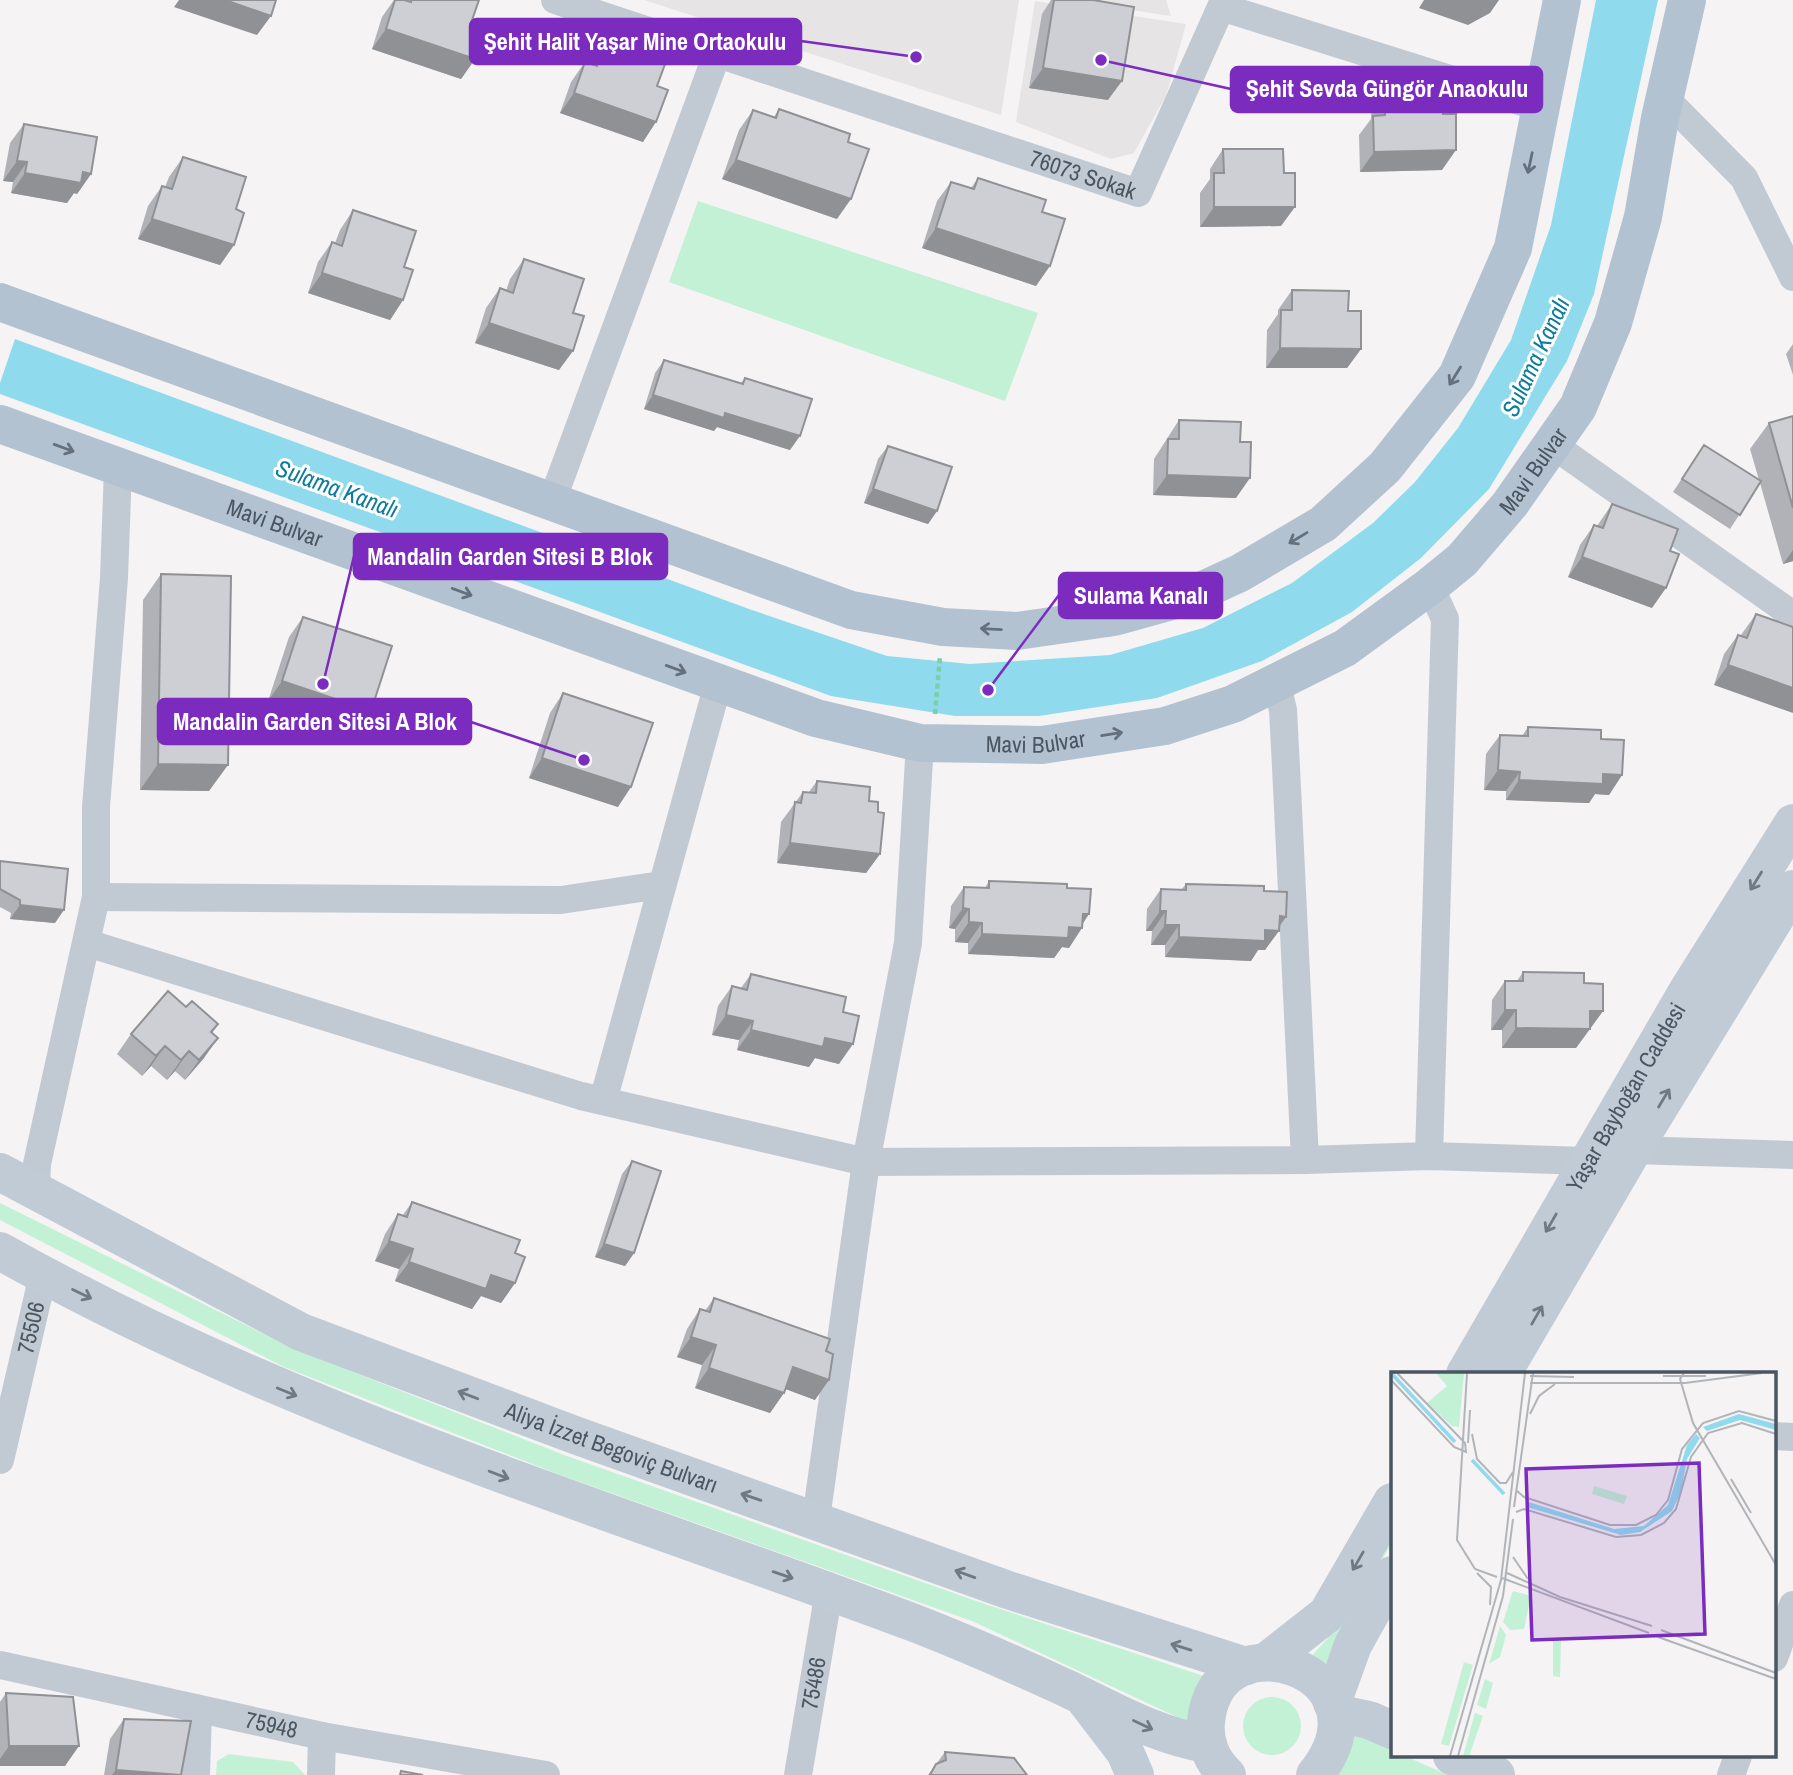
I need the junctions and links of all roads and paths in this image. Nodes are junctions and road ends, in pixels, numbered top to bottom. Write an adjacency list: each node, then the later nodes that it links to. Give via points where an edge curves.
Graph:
1 (555, 0): 5 (street, 76073 Sokak)
2 (1562, 0): 7 (main road)
3 (1687, 0): 6 (main road, Mavi Bulvar)
4 (1219, 3): 5 (street, 76073 Sokak, via 1138,192); 7 (street, 76073 Sokak)
5 (716, 54): 13 (street)
6 (1664, 97): 8 (street, via 1744,178); 11 (main road, Mavi Bulvar, via 1643,217 1613,323 1578,407)
7 (1542, 108): 13 (main road, one-way to 13, via 1513,248 1457,376 1385,467 1323,524 1240,573 1190,596 1114,617 1017,631 943,627 851,610)
8 (1793, 277)
9 (2, 304): 13 (main road)
10 (0, 424): 12 (main road, Mavi Bulvar, one-way to 12)
11 (1553, 444): 14 (main road, Mavi Bulvar, via 1470,551); 15 (street)
12 (118, 468): 18 (main road, Mavi Bulvar, one-way to 18); 23 (street, via 96,807)
13 (552, 501)
14 (1430, 586): 17 (main road, Mavi Bulvar, via 1345,648); 28 (street, via 1445,619)
15 (1793, 615)
16 (940, 654): 19 (path)
17 (1276, 682): 19 (main road, Mavi Bulvar, one-way to 17, via 1042,745 1165,726 1233,704); 30 (street, via 1286,755)
18 (718, 684): 19 (main road, Mavi Bulvar, via 816,718); 21 (street)
19 (928, 734): 32 (street, via 908,943)
20 (1793, 823): 31 (main road, Yaşar Bayboğan Caddesi, one-way to 31)
21 (661, 885): 23 (street, via 561,900); 25 (street)
22 (1793, 889): 26 (main road, Yaşar Bayboğan Caddesi, one-way to 22)
23 (96, 897): 24 (street)
24 (87, 943): 25 (street); 34 (street, via 37,1164)
25 (603, 1101): 32 (street)
26 (1633, 1150): 27 (street); 38 (main road, Yaşar Bayboğan Caddesi, one-way to 26)
27 (1793, 1155)
28 (1429, 1156): 30 (street); 31 (street)
29 (0, 1158): 34 (main road)
30 (1306, 1160): 32 (street)
31 (1586, 1161): 37 (main road, Yaşar Bayboğan Caddesi, one-way to 37)
32 (866, 1162): 41 (street)
33 (0, 1172): 34 (main road, Aliya İzzet Begoviç Bulvarı)
34 (36, 1189): 41 (main road, Aliya İzzet Begoviç Bulvarı, one-way to 34, via 301,1332)
35 (0, 1251): 36 (main road)
36 (43, 1275): 39 (street, 75506); 43 (main road, one-way to 43, via 281,1390 525,1485)
37 (1466, 1372)
38 (1504, 1372)
39 (0, 1460)
40 (1391, 1504): 46 (main road, one-way to 46, via 1327,1614)
41 (816, 1519): 46 (main road, Aliya İzzet Begoviç Bulvarı, one-way to 41, via 1008,1590)
42 (1391, 1577): 49 (main road, via 1353,1645)
43 (829, 1591): 48 (main road, via 987,1651); 59 (street, 75486)
44 (1793, 1605): 45 (street)
45 (1776, 1652)
46 (1256, 1664): 49 (main road, Aliya İzzet Begoviç Bulvarı, via 1298,1667 1321,1686); 55 (main road, via 1228,1677 1207,1710)
47 (0, 1665): 50 (street, 75948)
48 (1082, 1696): 55 (main road, one-way to 55); 60 (main road, via 1125,1752)
49 (1334, 1708): 51 (main road); 61 (main road, via 1334,1742)
50 (198, 1710): 52 (street, 75948); 56 (street)
51 (1391, 1730)
52 (322, 1736): 57 (street); 58 (street, 75948)
53 (1457, 1758): 62 (main road)
54 (1737, 1758): 63 (street)
55 (1214, 1763)
56 (196, 1775)
57 (321, 1775)
58 (545, 1775)
59 (798, 1775)
60 (1135, 1775)
61 (1315, 1775)
62 (1496, 1775)
63 (1731, 1775)

